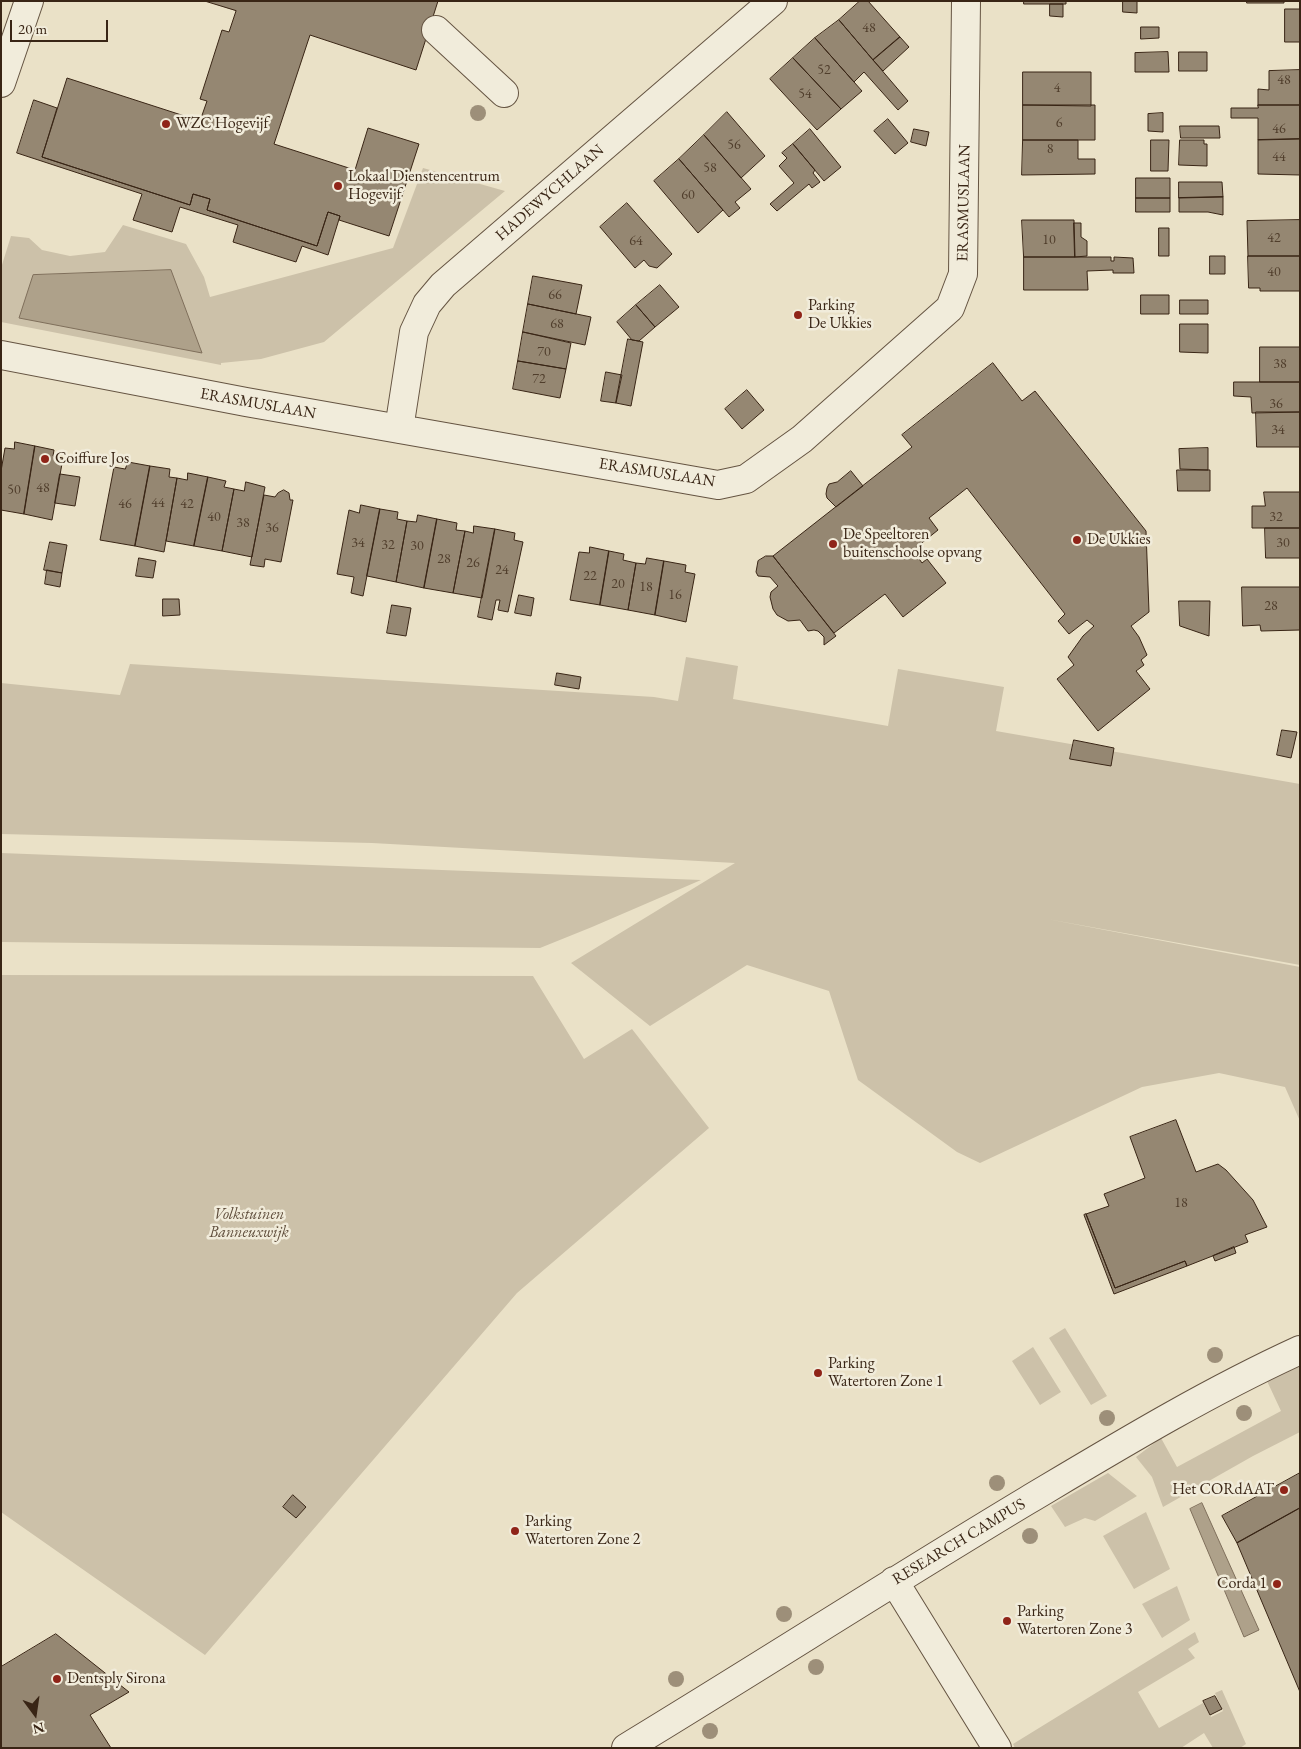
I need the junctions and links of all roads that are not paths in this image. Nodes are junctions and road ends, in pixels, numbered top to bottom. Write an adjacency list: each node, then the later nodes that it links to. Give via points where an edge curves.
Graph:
1 (29, 1): 5 (street)
2 (773, 1): 8 (street, HADEWYCHLAAN, via 427,304 414,332)
3 (966, 1): 8 (street, ERASMUSLAAN, via 963,274 950,308 802,439 746,479 718,485)
4 (436, 30): 6 (street)
5 (1, 83)
6 (504, 93)
7 (1, 354): 8 (street, ERASMUSLAAN)
8 (399, 429)
9 (1300, 1350): 10 (street, RESEARCH CAMPUS, via 1227,1385 1150,1428)
10 (894, 1581): 11 (street, RESEARCH CAMPUS); 12 (street)
11 (626, 1748)
12 (997, 1748)

